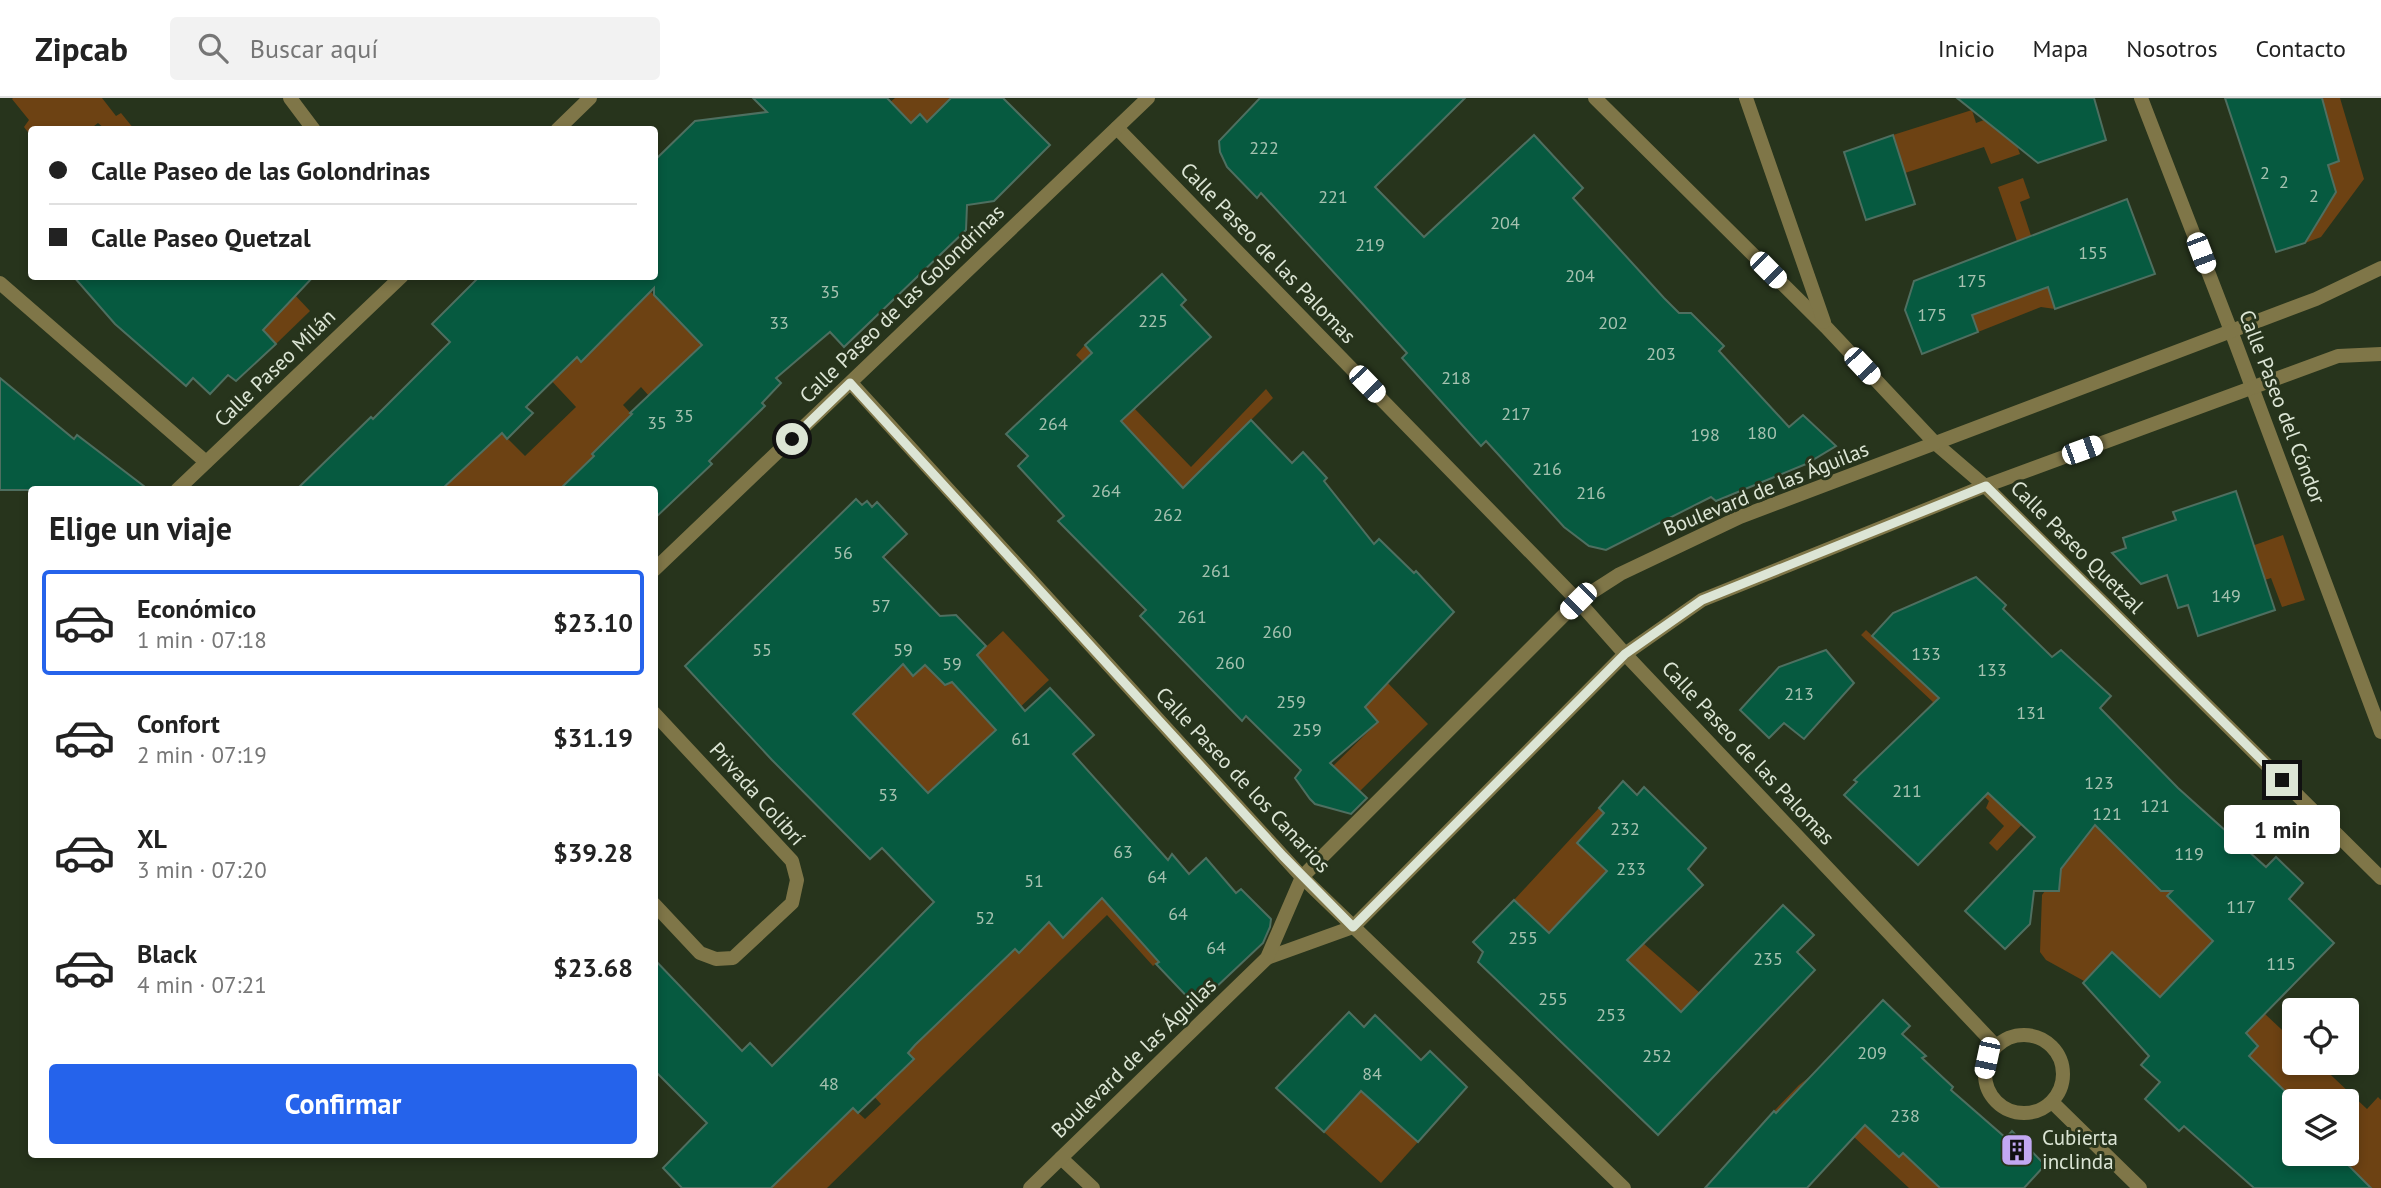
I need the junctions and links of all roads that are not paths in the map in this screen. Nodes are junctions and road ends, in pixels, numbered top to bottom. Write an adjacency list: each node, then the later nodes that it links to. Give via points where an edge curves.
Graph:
1 (290, 98): 7 (street)
2 (590, 98): 8 (street)
3 (1148, 98): 9 (street, Calle Paseo de las Golondrinas)
4 (1595, 98): 13 (street, Calle Paseo Quetzal)
5 (1746, 98): 13 (street)
6 (2140, 98): 14 (street, Calle Paseo del Cóndor)
7 (311, 126)
8 (561, 126)
9 (1117, 128): 16 (street, Calle Paseo de las Golondrinas); 23 (street, Calle Paseo de las Palomas)
10 (2381, 268): 14 (street, Boulevard de las Águilas, via 2333,292)
11 (398, 280): 19 (street, Calle Paseo Milán)
12 (0, 283): 19 (street)
13 (1826, 327): 18 (street, Calle Paseo Quetzal)
14 (2231, 331): 17 (street, Calle Paseo del Cóndor); 18 (street, Boulevard de las Águilas)
15 (2381, 354): 17 (street, Boulevard de las Águilas, via 2338,356)
16 (850, 383): 22 (street, Calle Paseo de las Golondrinas); 27 (street, Calle Paseo de los Canarios)
17 (2252, 388): 21 (street, Boulevard de las Águilas); 26 (street, Calle Paseo del Cóndor)
18 (1935, 443): 21 (street, Calle Paseo Quetzal); 23 (street, Boulevard de las Águilas, via 1740,517 1620,574)
19 (206, 462): 20 (street, Calle Paseo Milán)
20 (181, 486)
21 (1986, 486): 24 (street, Boulevard de las Águilas, via 1702,600); 28 (street, Calle Paseo Quetzal)
22 (658, 566)
23 (1578, 601): 24 (street, Calle Paseo de las Palomas); 27 (street, Boulevard de las Águilas)
24 (1625, 654): 30 (street, Boulevard de las Águilas); 32 (street, Calle Paseo de las Palomas)
25 (658, 717): 29 (street, Privada Colibrí, via 792,861 797,880 792,903 733,958 716,960 700,953)
26 (2381, 732)
27 (1302, 877): 30 (street, Calle Paseo de los Canarios); 31 (street, Boulevard de las Águilas)
28 (2381, 878)
29 (658, 908)
30 (1353, 927): 31 (street, Boulevard de las Águilas); 37 (street, Calle Paseo de los Canarios)
31 (1266, 958): 34 (street, Boulevard de las Águilas)
32 (1996, 1046): 33 (street, via 2024,1035 2052,1046 2063,1074); 33 (street, via 1987,1058 1984,1074 1996,1102 2024,1114)
33 (2052, 1102): 38 (street)
34 (1061, 1158): 35 (street, Boulevard de las Águilas); 36 (street)
35 (1030, 1188)
36 (1093, 1188)
37 (1624, 1188)
38 (2140, 1188)

